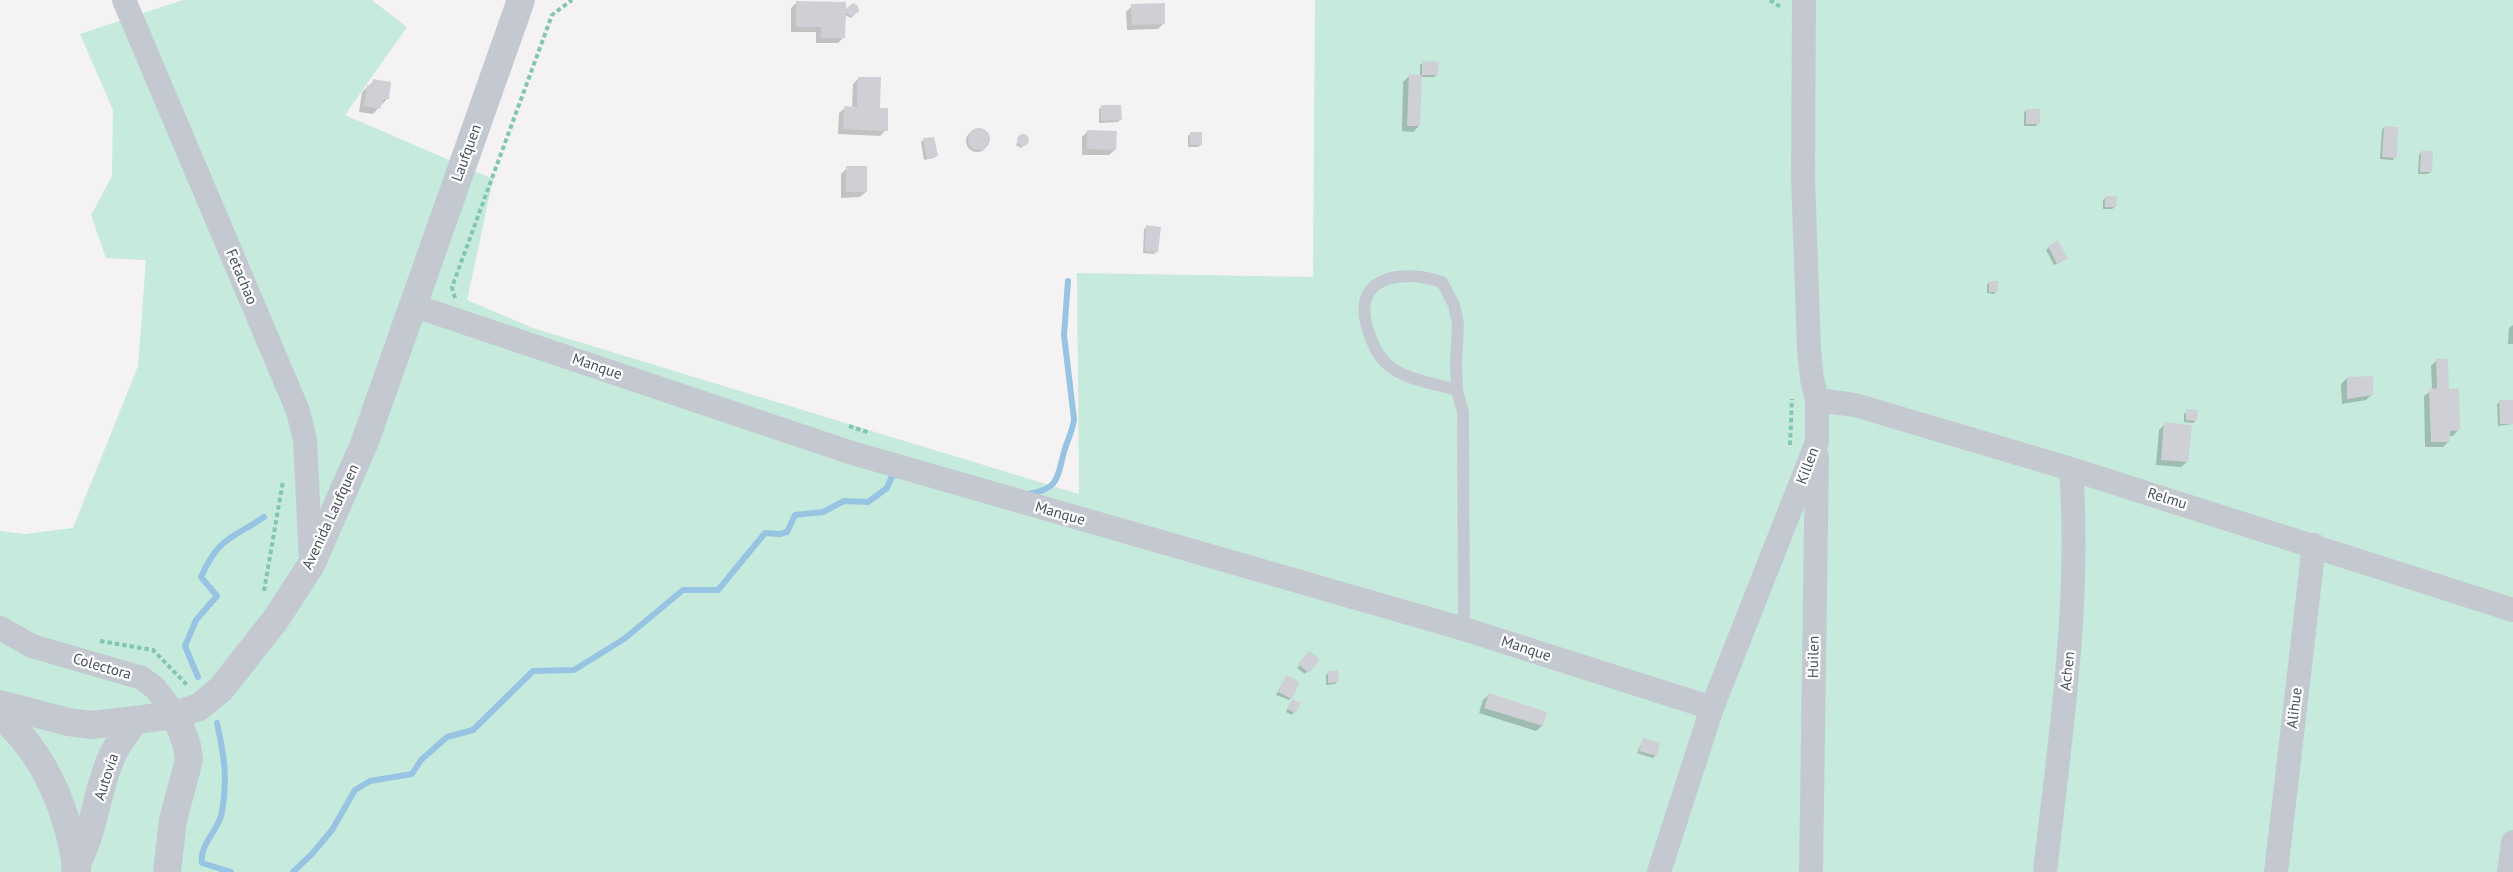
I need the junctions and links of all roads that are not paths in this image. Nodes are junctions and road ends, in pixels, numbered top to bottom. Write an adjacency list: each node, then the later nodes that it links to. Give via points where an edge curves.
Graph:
1 (124, 0): 10 (street, Fetachao, via 298,411 305,440)
2 (521, 0): 4 (street, Laufquen)
3 (1804, 0): 6 (street, Killen, via 1803,177 1809,350)
4 (412, 305): 10 (street, Avenida Laufquen, via 364,444); 13 (street, Manque, via 849,452)
5 (1457, 390): 5 (lane, via 1458,322 1442,282 1404,276 1371,287 1364,299 1365,322 1385,362 1409,377); 13 (lane, via 1463,412)
6 (1817, 400): 7 (street, Killen); 8 (street, Relmu, via 1856,405)
7 (1817, 442): 15 (street, Killen); 23 (street, Huilen)
8 (2071, 469): 9 (street, Relmu); 24 (street, Achen, via 2075,514 2073,615)
9 (2314, 545): 11 (street, Relmu); 25 (street, Alihue)
10 (311, 565): 17 (street, Avenida Laufquen, via 276,620 221,689 199,706)
11 (2513, 609)
12 (0, 628): 17 (street, Colectora, via 33,646 142,678)
13 (1464, 629): 15 (street, Manque)
14 (0, 704): 18 (street, via 76,723)
15 (1712, 708): 22 (street, Killen)
16 (0, 715): 20 (street, Autovía, via 20,732 42,764 61,808)
17 (176, 715): 18 (street, Avenida Laufquen); 21 (street, Colectora, via 189,760 173,820)
18 (135, 721): 20 (street, Autovía, via 111,757 94,820)
19 (2513, 843): 26 (street)
20 (75, 869)
21 (166, 872)
22 (1659, 872)
23 (1810, 872)
24 (2045, 872)
25 (2276, 872)
26 (2509, 872)

